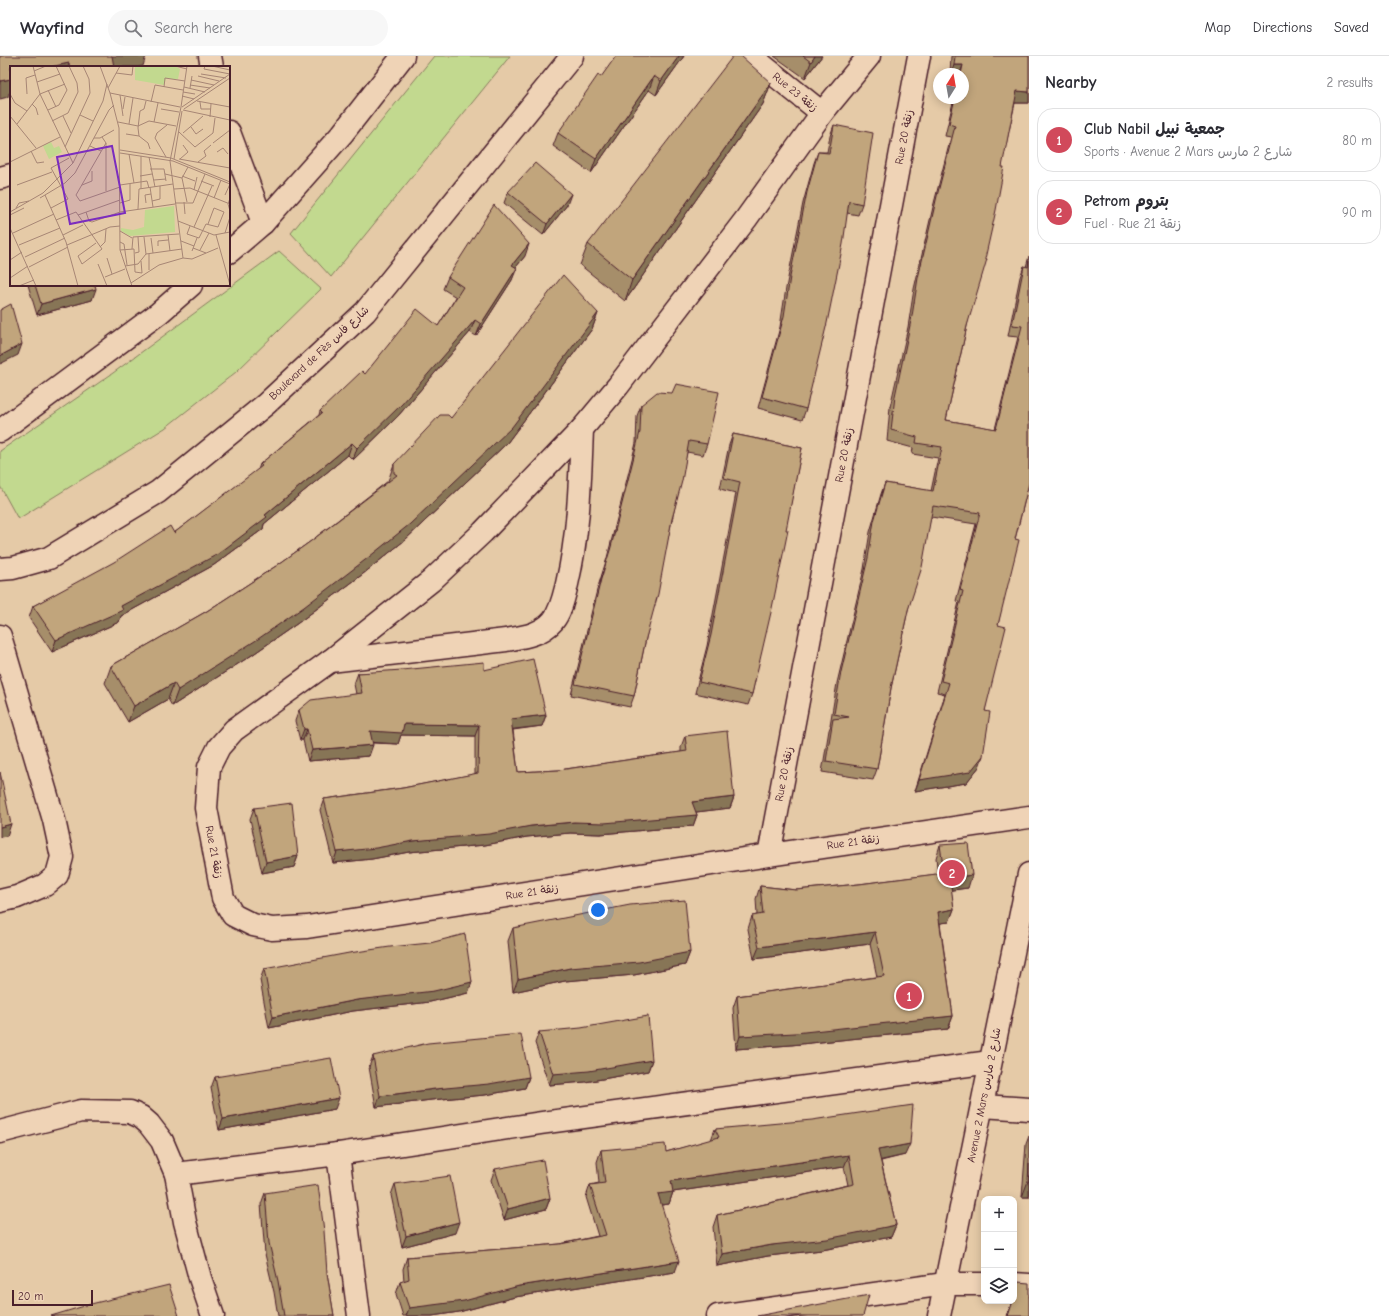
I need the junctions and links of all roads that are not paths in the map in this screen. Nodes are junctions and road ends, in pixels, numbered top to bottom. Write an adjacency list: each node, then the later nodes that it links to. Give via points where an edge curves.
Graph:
1 (210, 56): 7 (street)
2 (403, 56): 12 (street, via 342,134)
3 (572, 56): 17 (street, Boulevard de Fès شارع فاس, via 365,312 266,404 158,492 49,558)
4 (750, 56): 8 (street, Rue 23 زنقة)
5 (869, 56): 8 (street, Rue 21 زنقة)
6 (919, 56): 21 (street, Rue 20 زنقة)
7 (212, 66)
8 (822, 113): 15 (street, Rue 21 زنقة, via 746,219)
9 (230, 135): 12 (street)
10 (10, 175): 11 (street)
11 (0, 178)
12 (262, 223): 13 (street)
13 (230, 251)
14 (190, 286): 16 (street, via 159,313)
15 (582, 429): 19 (street, Rue 21 زنقة, via 483,532 431,581); 19 (street, via 573,558 564,600 553,620 542,630 528,636)
16 (0, 431)
17 (0, 570)
18 (0, 636): 23 (street, via 39,766 62,857 57,875 45,885)
19 (330, 661): 21 (street, Rue 21 زنقة, via 234,730 219,747 209,767 206,808 223,898 233,915 252,926 272,929 307,927)
20 (1029, 817): 21 (street, Rue 21 زنقة)
21 (769, 854)
22 (1029, 874): 24 (street, Avenue 2 Mars شارع 2 مارس)
23 (0, 901)
24 (990, 1062): 25 (street, Avenue 2 Mars شارع 2 مارس); 28 (street, via 541,1123)
25 (982, 1106): 26 (street); 30 (street, Avenue 2 Mars شارع 2 مارس)
26 (1029, 1109)
27 (0, 1132): 29 (street, via 81,1111 130,1112 149,1124 162,1141)
28 (338, 1154): 29 (street); 35 (street)
29 (176, 1174): 34 (street, via 185,1222)
30 (946, 1284): 31 (street); 36 (street); 37 (street, Avenue 2 Mars شارع 2 مارس)
31 (981, 1284)
32 (1017, 1284): 33 (street)
33 (1029, 1285)
34 (213, 1316)
35 (359, 1316)
36 (718, 1316)
37 (939, 1316)

